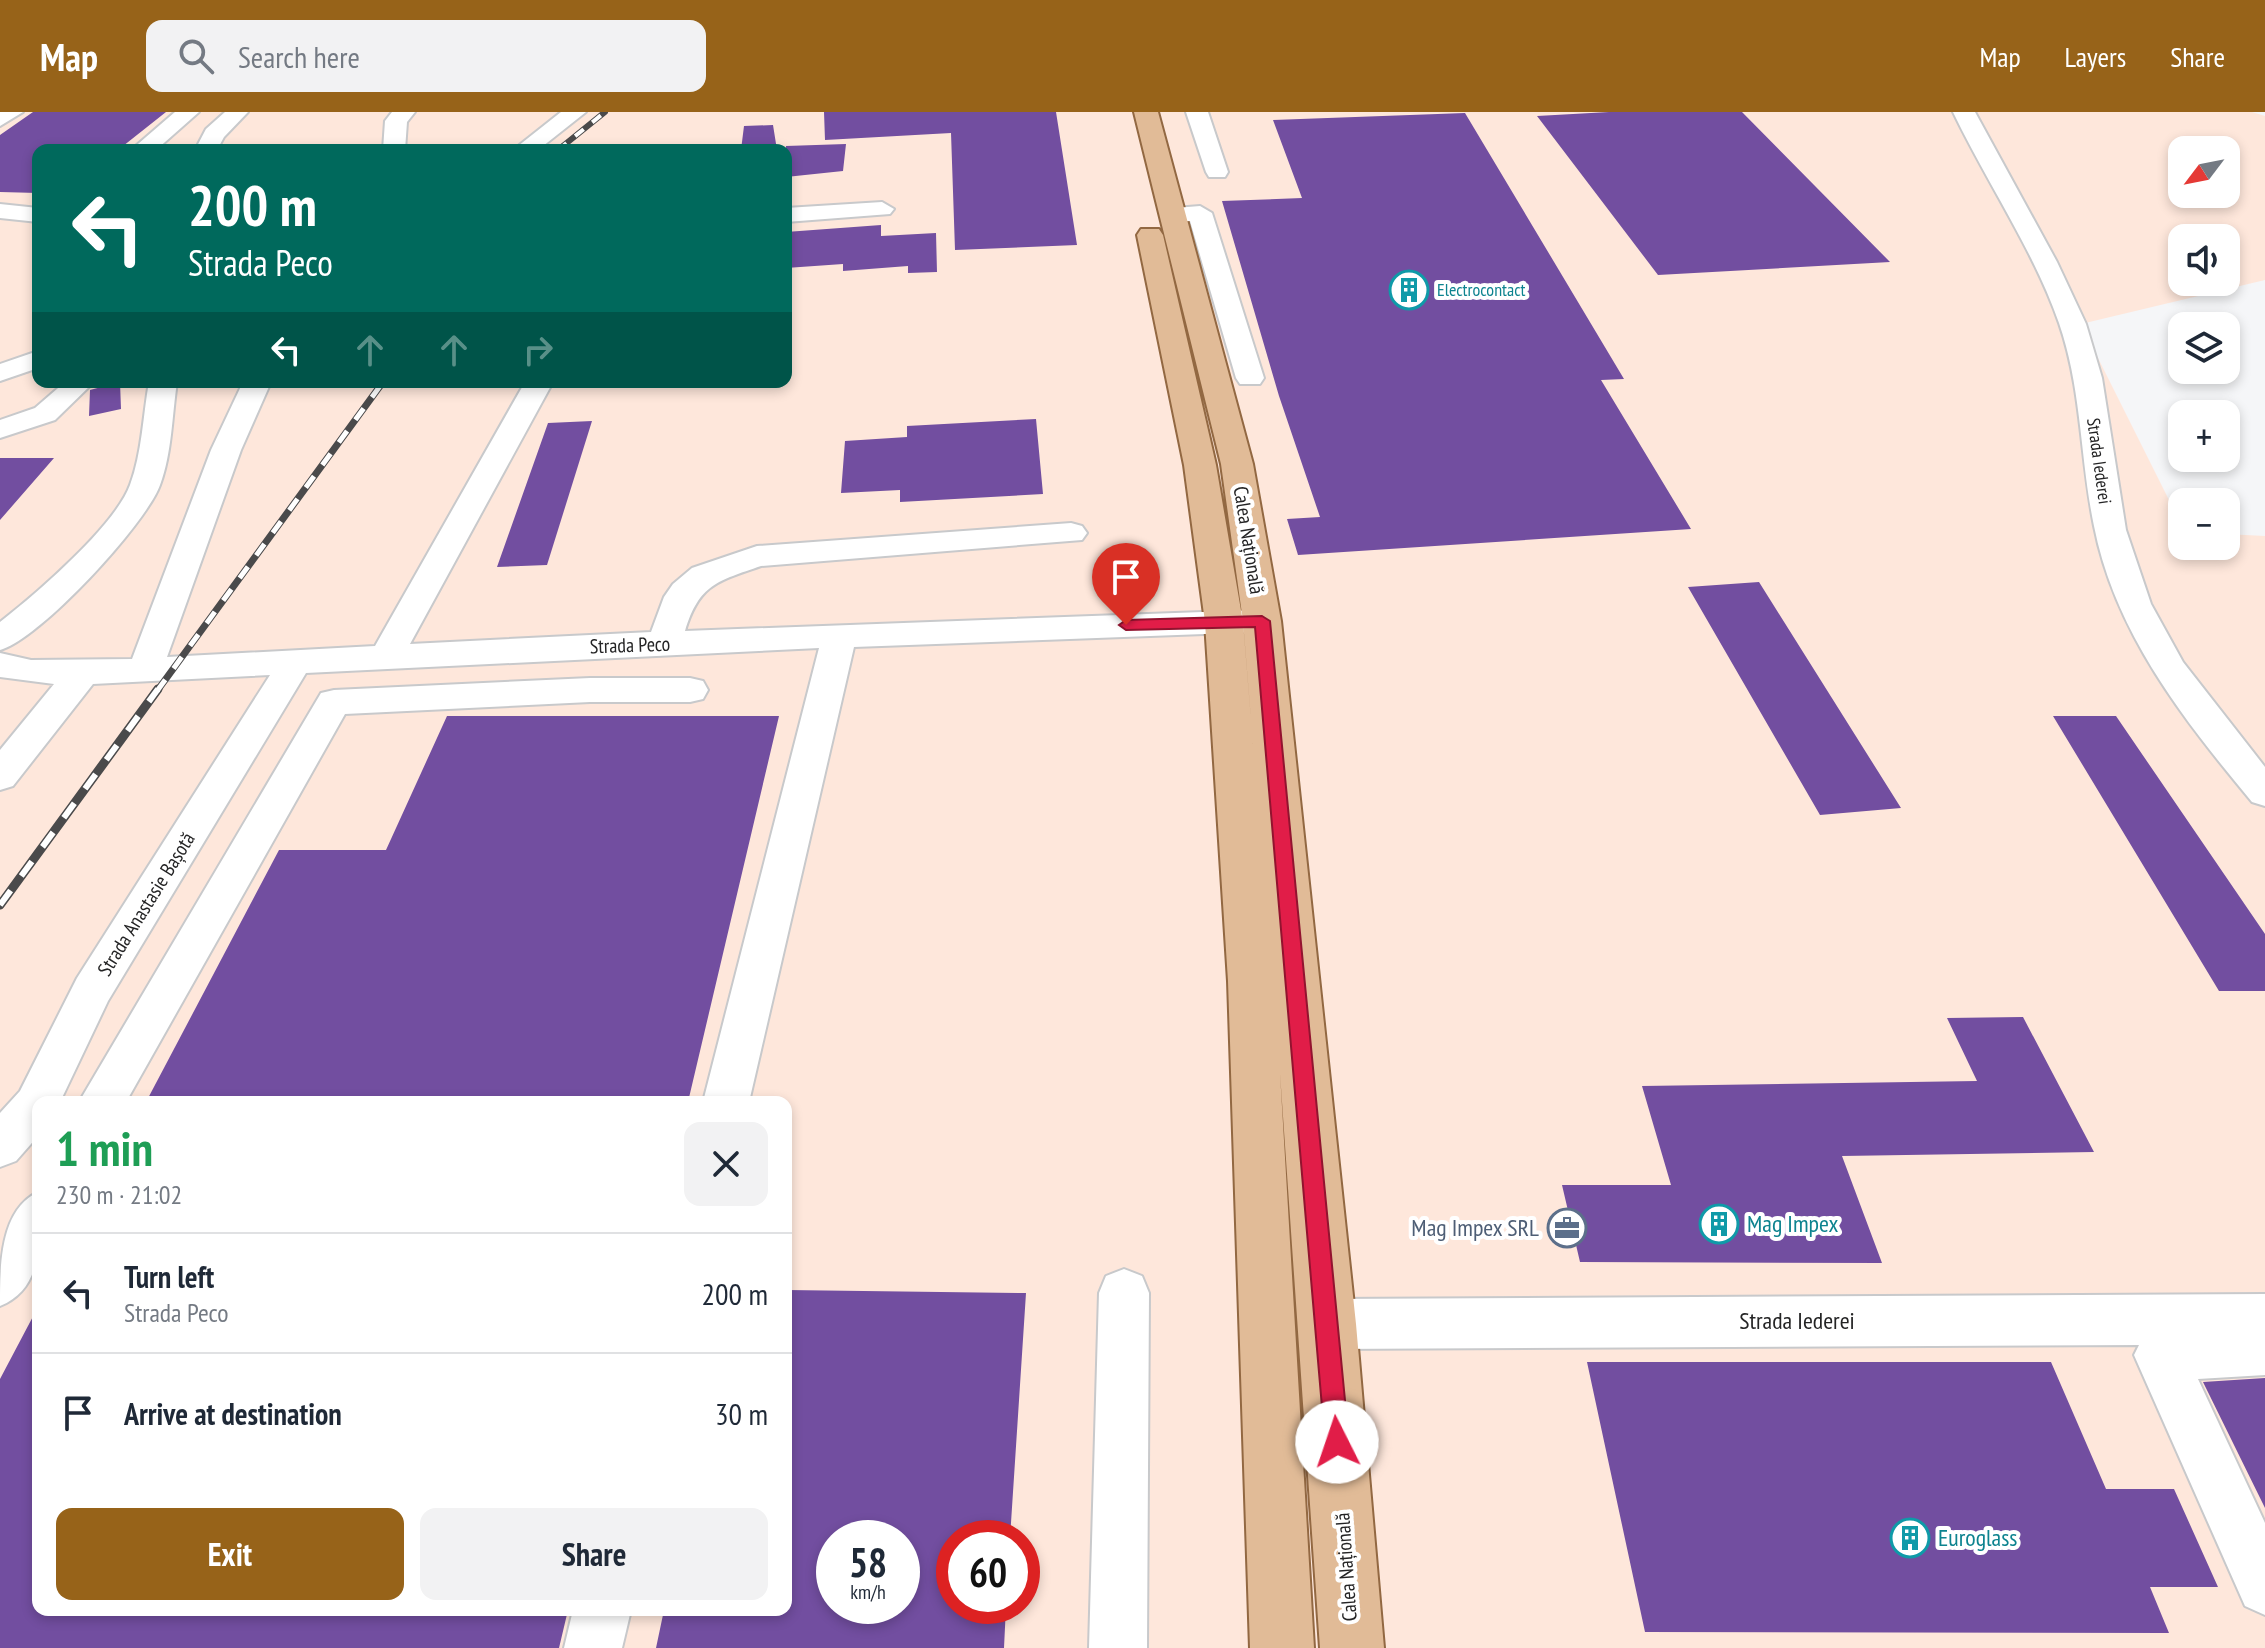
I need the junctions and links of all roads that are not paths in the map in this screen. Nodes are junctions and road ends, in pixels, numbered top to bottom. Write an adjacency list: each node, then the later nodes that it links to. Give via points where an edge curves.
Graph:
1 (12, 112): 10 (street)
2 (188, 112): 11 (street)
3 (237, 112): 12 (street)
4 (404, 112): 13 (street, via 396,121)
5 (575, 112): 14 (street)
6 (1121, 112): 30 (main road, Calea Națională, via 1200,465)
7 (1146, 112): 20 (main road, Calea Națională)
8 (1197, 112): 15 (street)
9 (1964, 112): 43 (street, Strada Iederei, via 2060,291 2082,355 2109,527 2140,617 2178,685)
10 (0, 120)
11 (149, 144)
12 (209, 144)
13 (394, 144)
14 (532, 144)
15 (1217, 172)
16 (882, 209): 19 (street)
17 (0, 211): 18 (street)
18 (32, 214)
19 (792, 215)
20 (1175, 215): 23 (street, via 1200,213); 30 (main road, Calea Națională, via 1237,464)
21 (32, 361): 22 (street)
22 (0, 373)
23 (1250, 378)
24 (75, 388): 28 (street, via 37,420)
25 (162, 388): 32 (street, via 144,489 128,514)
26 (254, 388): 37 (street)
27 (535, 388): 34 (street)
28 (0, 429)
29 (1071, 533): 33 (street, via 757,556 704,575 685,591)
30 (1243, 622): 31 (street, Strada Peco); 53 (main road, Calea Națională); 59 (main road, Calea Națională, via 1251,981)
31 (839, 637): 33 (street, Strada Peco); 46 (street)
32 (0, 639)
33 (648, 644): 34 (street, Strada Peco); 39 (street)
34 (371, 658): 35 (street, Strada Peco); 41 (street)
35 (296, 661): 37 (street, Strada Peco); 44 (street, Strada Anastasie Bașotă, via 92,991)
36 (0, 665): 38 (street, Strada Peco)
37 (145, 669): 38 (street, Strada Peco)
38 (83, 673): 42 (street)
39 (590, 690): 40 (street); 41 (street)
40 (690, 690)
41 (334, 702): 45 (street)
42 (0, 776)
43 (2265, 792)
44 (40, 1096)
45 (105, 1096)
46 (727, 1096)
47 (32, 1110): 48 (street, Strada Anastasie Bașotă)
48 (0, 1146)
49 (32, 1226): 50 (street)
50 (0, 1282)
51 (1124, 1293): 58 (street)
52 (2265, 1319): 53 (street, Strada Iederei)
53 (1328, 1324): 60 (main road, Calea Națională)
54 (2265, 1349): 55 (street, via 2160,1355)
55 (2265, 1586)
56 (601, 1616): 57 (street)
57 (593, 1648)
58 (1118, 1648)
59 (1282, 1648)
60 (1352, 1648)

